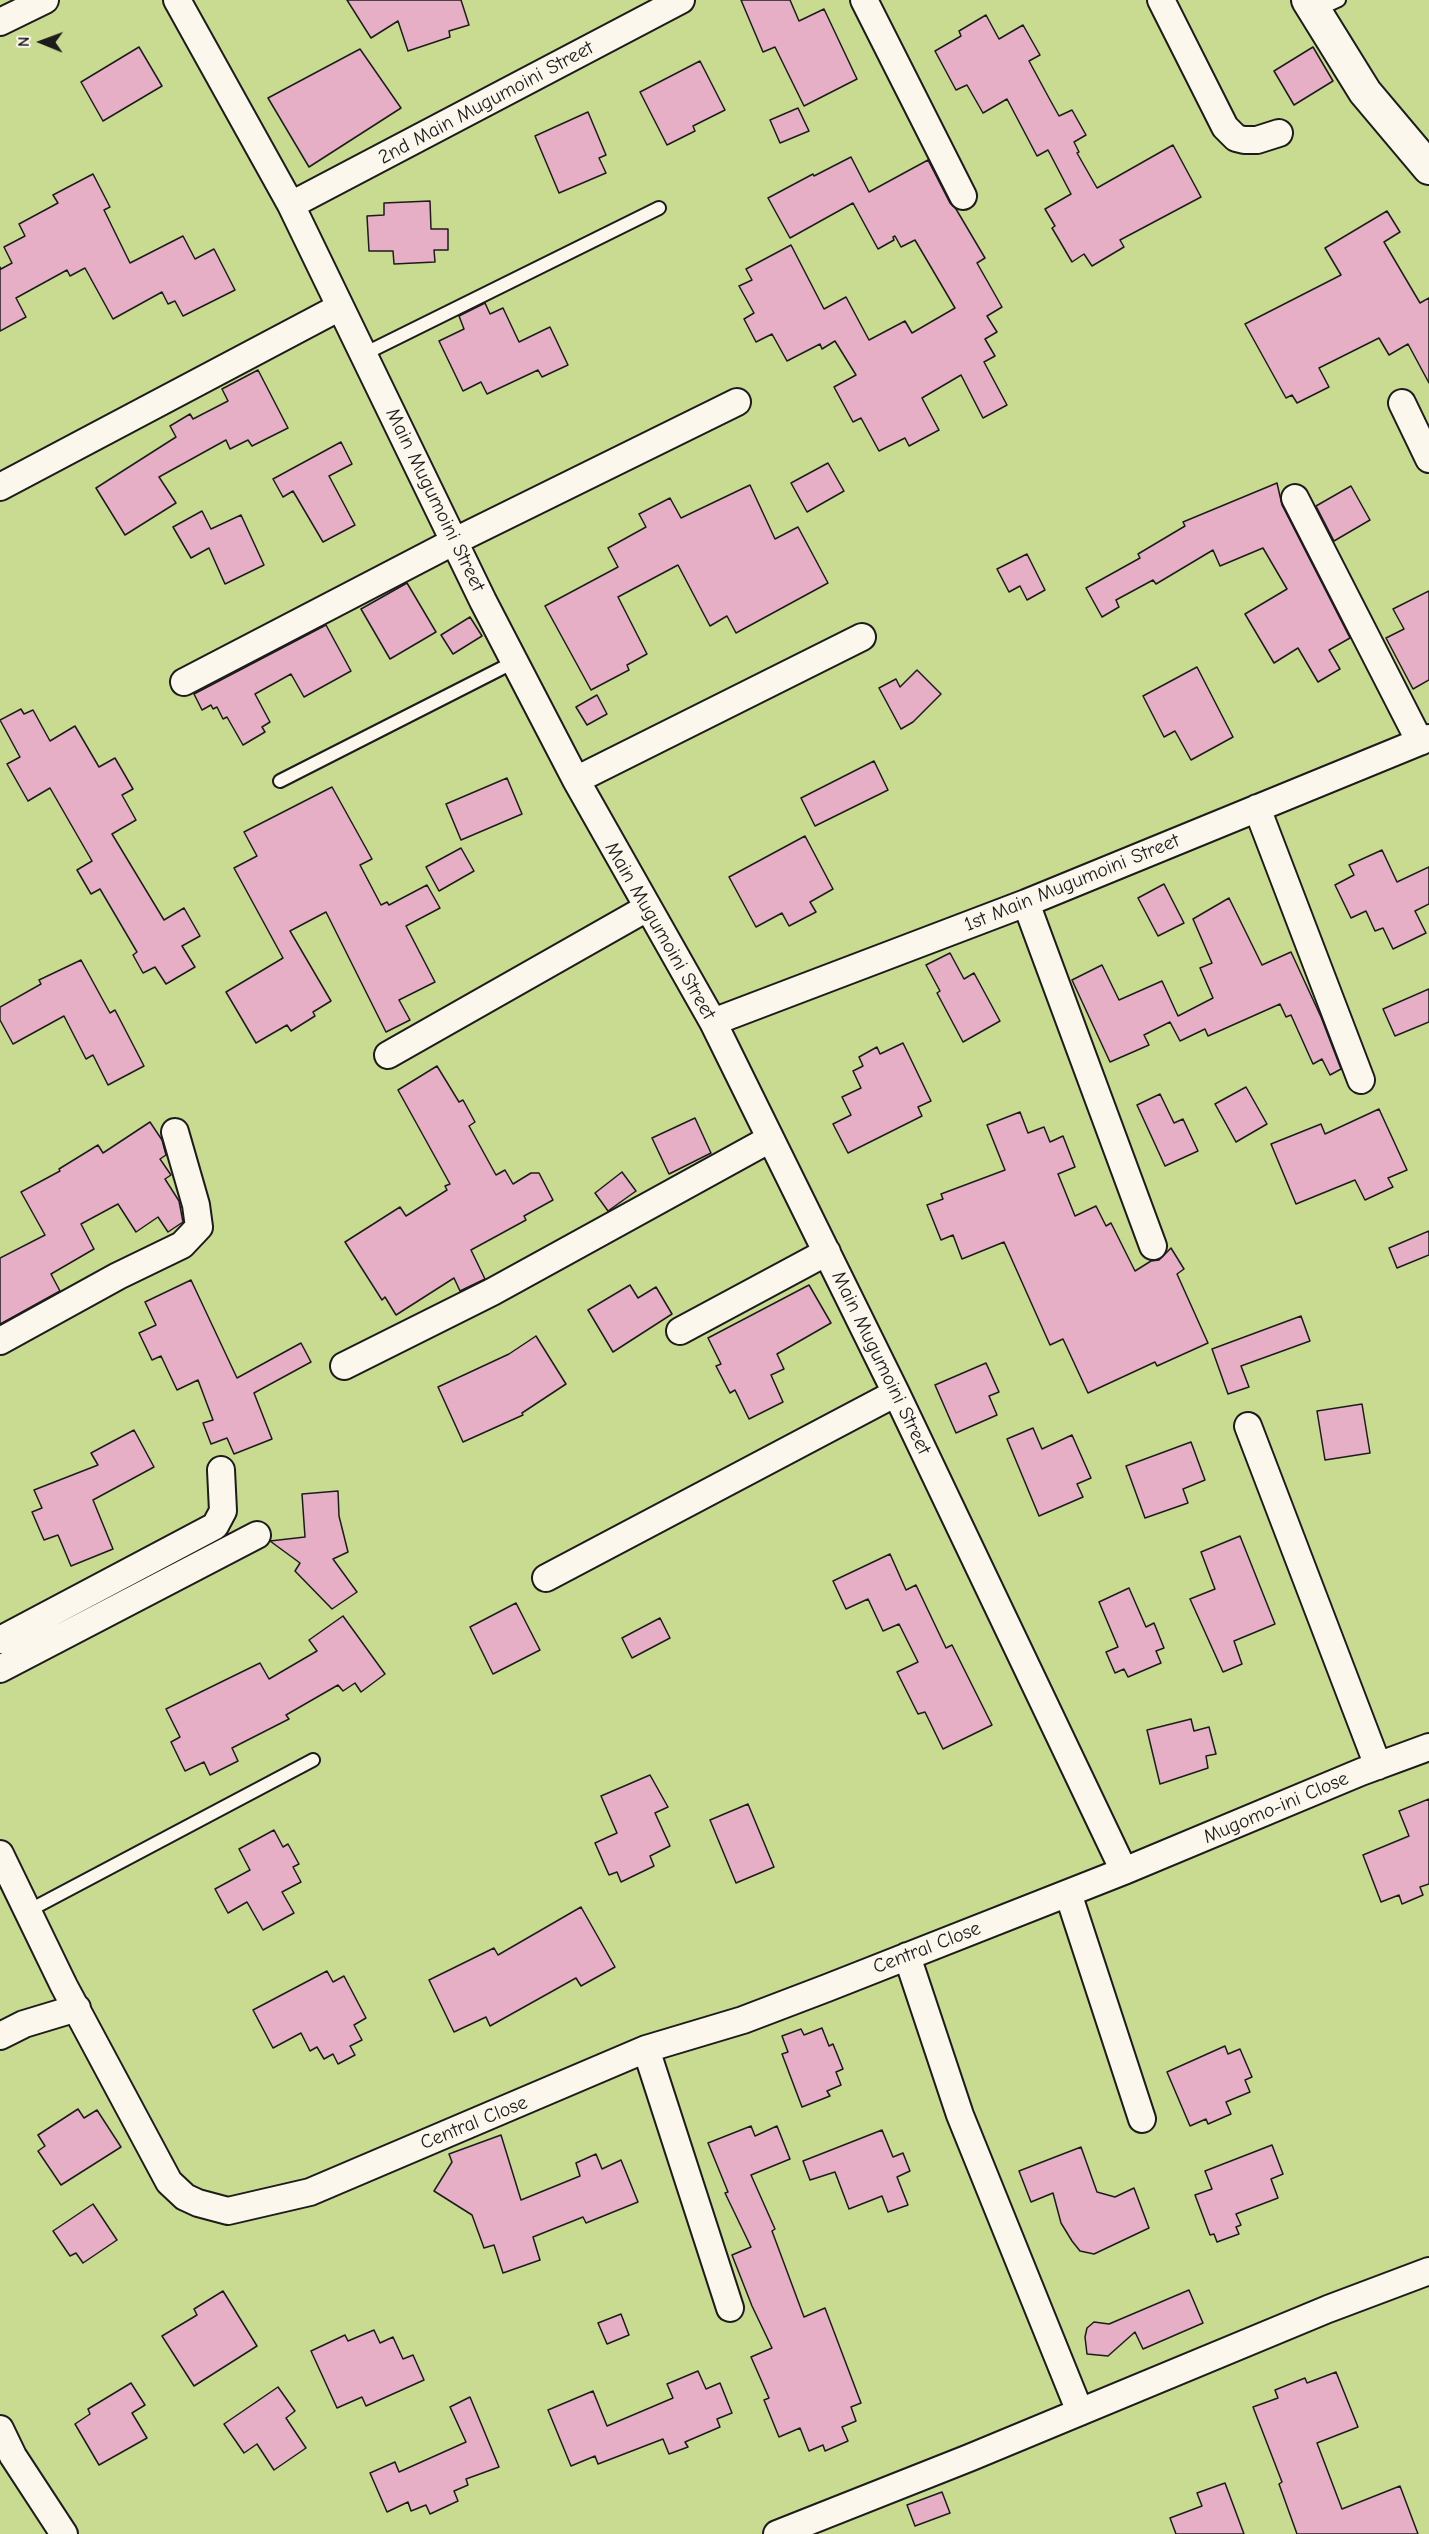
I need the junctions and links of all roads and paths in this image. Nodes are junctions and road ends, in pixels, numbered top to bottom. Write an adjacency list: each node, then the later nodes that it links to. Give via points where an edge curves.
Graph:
1 (45, 0): 7 (street)
2 (177, 0): 11 (street, Main Mugumoini Street)
3 (681, 0): 11 (street, 2nd Main Mugumoini Street)
4 (864, 0): 10 (street)
5 (1161, 0): 8 (street, via 1225,128 1244,140)
6 (1320, 4): 9 (street, via 1365,92)
7 (0, 22)
8 (1279, 133)
9 (1429, 168)
10 (963, 196)
11 (291, 205): 13 (street, Main Mugumoini Street)
12 (659, 208): 14 (lane)
13 (340, 307): 14 (street, Main Mugumoini Street); 18 (street)
14 (364, 354): 20 (street, Main Mugumoini Street)
15 (737, 402): 20 (street)
16 (1402, 403): 17 (street)
17 (1429, 459)
18 (0, 487)
19 (1295, 498): 24 (street)
20 (455, 542): 22 (street, Main Mugumoini Street); 23 (street)
21 (862, 637): 25 (street)
22 (514, 662): 25 (street, Main Mugumoini Street); 26 (lane)
23 (184, 682)
24 (1425, 740): 27 (street, 1st Main Mugumoini Street)
25 (576, 780): 29 (street, Main Mugumoini Street)
26 (280, 781)
27 (1257, 808): 28 (street, 1st Main Mugumoini Street); 32 (street)
28 (1026, 903): 30 (street, 1st Main Mugumoini Street); 35 (street)
29 (647, 908): 30 (street, Main Mugumoini Street); 31 (street)
30 (713, 1022): 34 (street, Main Mugumoini Street)
31 (388, 1055)
32 (1361, 1080)
33 (175, 1132): 38 (street, via 199,1227 182,1245)
34 (770, 1139): 36 (street, Main Mugumoini Street); 39 (street, via 492,1292)
35 (1153, 1246)
36 (827, 1252): 37 (street); 40 (street, Main Mugumoini Street)
37 (681, 1331)
38 (0, 1341)
39 (344, 1366)
40 (896, 1393): 44 (street); 51 (street, Main Mugumoini Street)
41 (1248, 1426): 49 (street)
42 (221, 1470): 45 (street, via 223,1511 215,1526)
43 (257, 1535): 46 (street)
44 (546, 1578)
45 (0, 1640)
46 (0, 1670)
47 (1429, 1747): 49 (street, Mugomo-ini Close)
48 (313, 1760): 53 (lane)
49 (1378, 1766): 51 (street, Mugomo-ini Close)
50 (0, 1854): 53 (street, Central Close)
51 (1124, 1871): 52 (street, Central Close)
52 (1068, 1893): 54 (street, Central Close); 58 (street)
53 (28, 1911): 55 (street, Central Close)
54 (907, 1956): 57 (street, Central Close, via 743,2020); 61 (street, via 960,2115)
55 (76, 2008): 56 (street); 57 (street, Central Close, via 170,2182 185,2197 228,2211 310,2192)
56 (0, 2036)
57 (646, 2049): 60 (street)
58 (1142, 2119)
59 (1429, 2271): 61 (street)
60 (730, 2308)
61 (1080, 2412): 64 (street)
62 (0, 2429): 63 (street)
63 (64, 2534)
64 (777, 2534)

